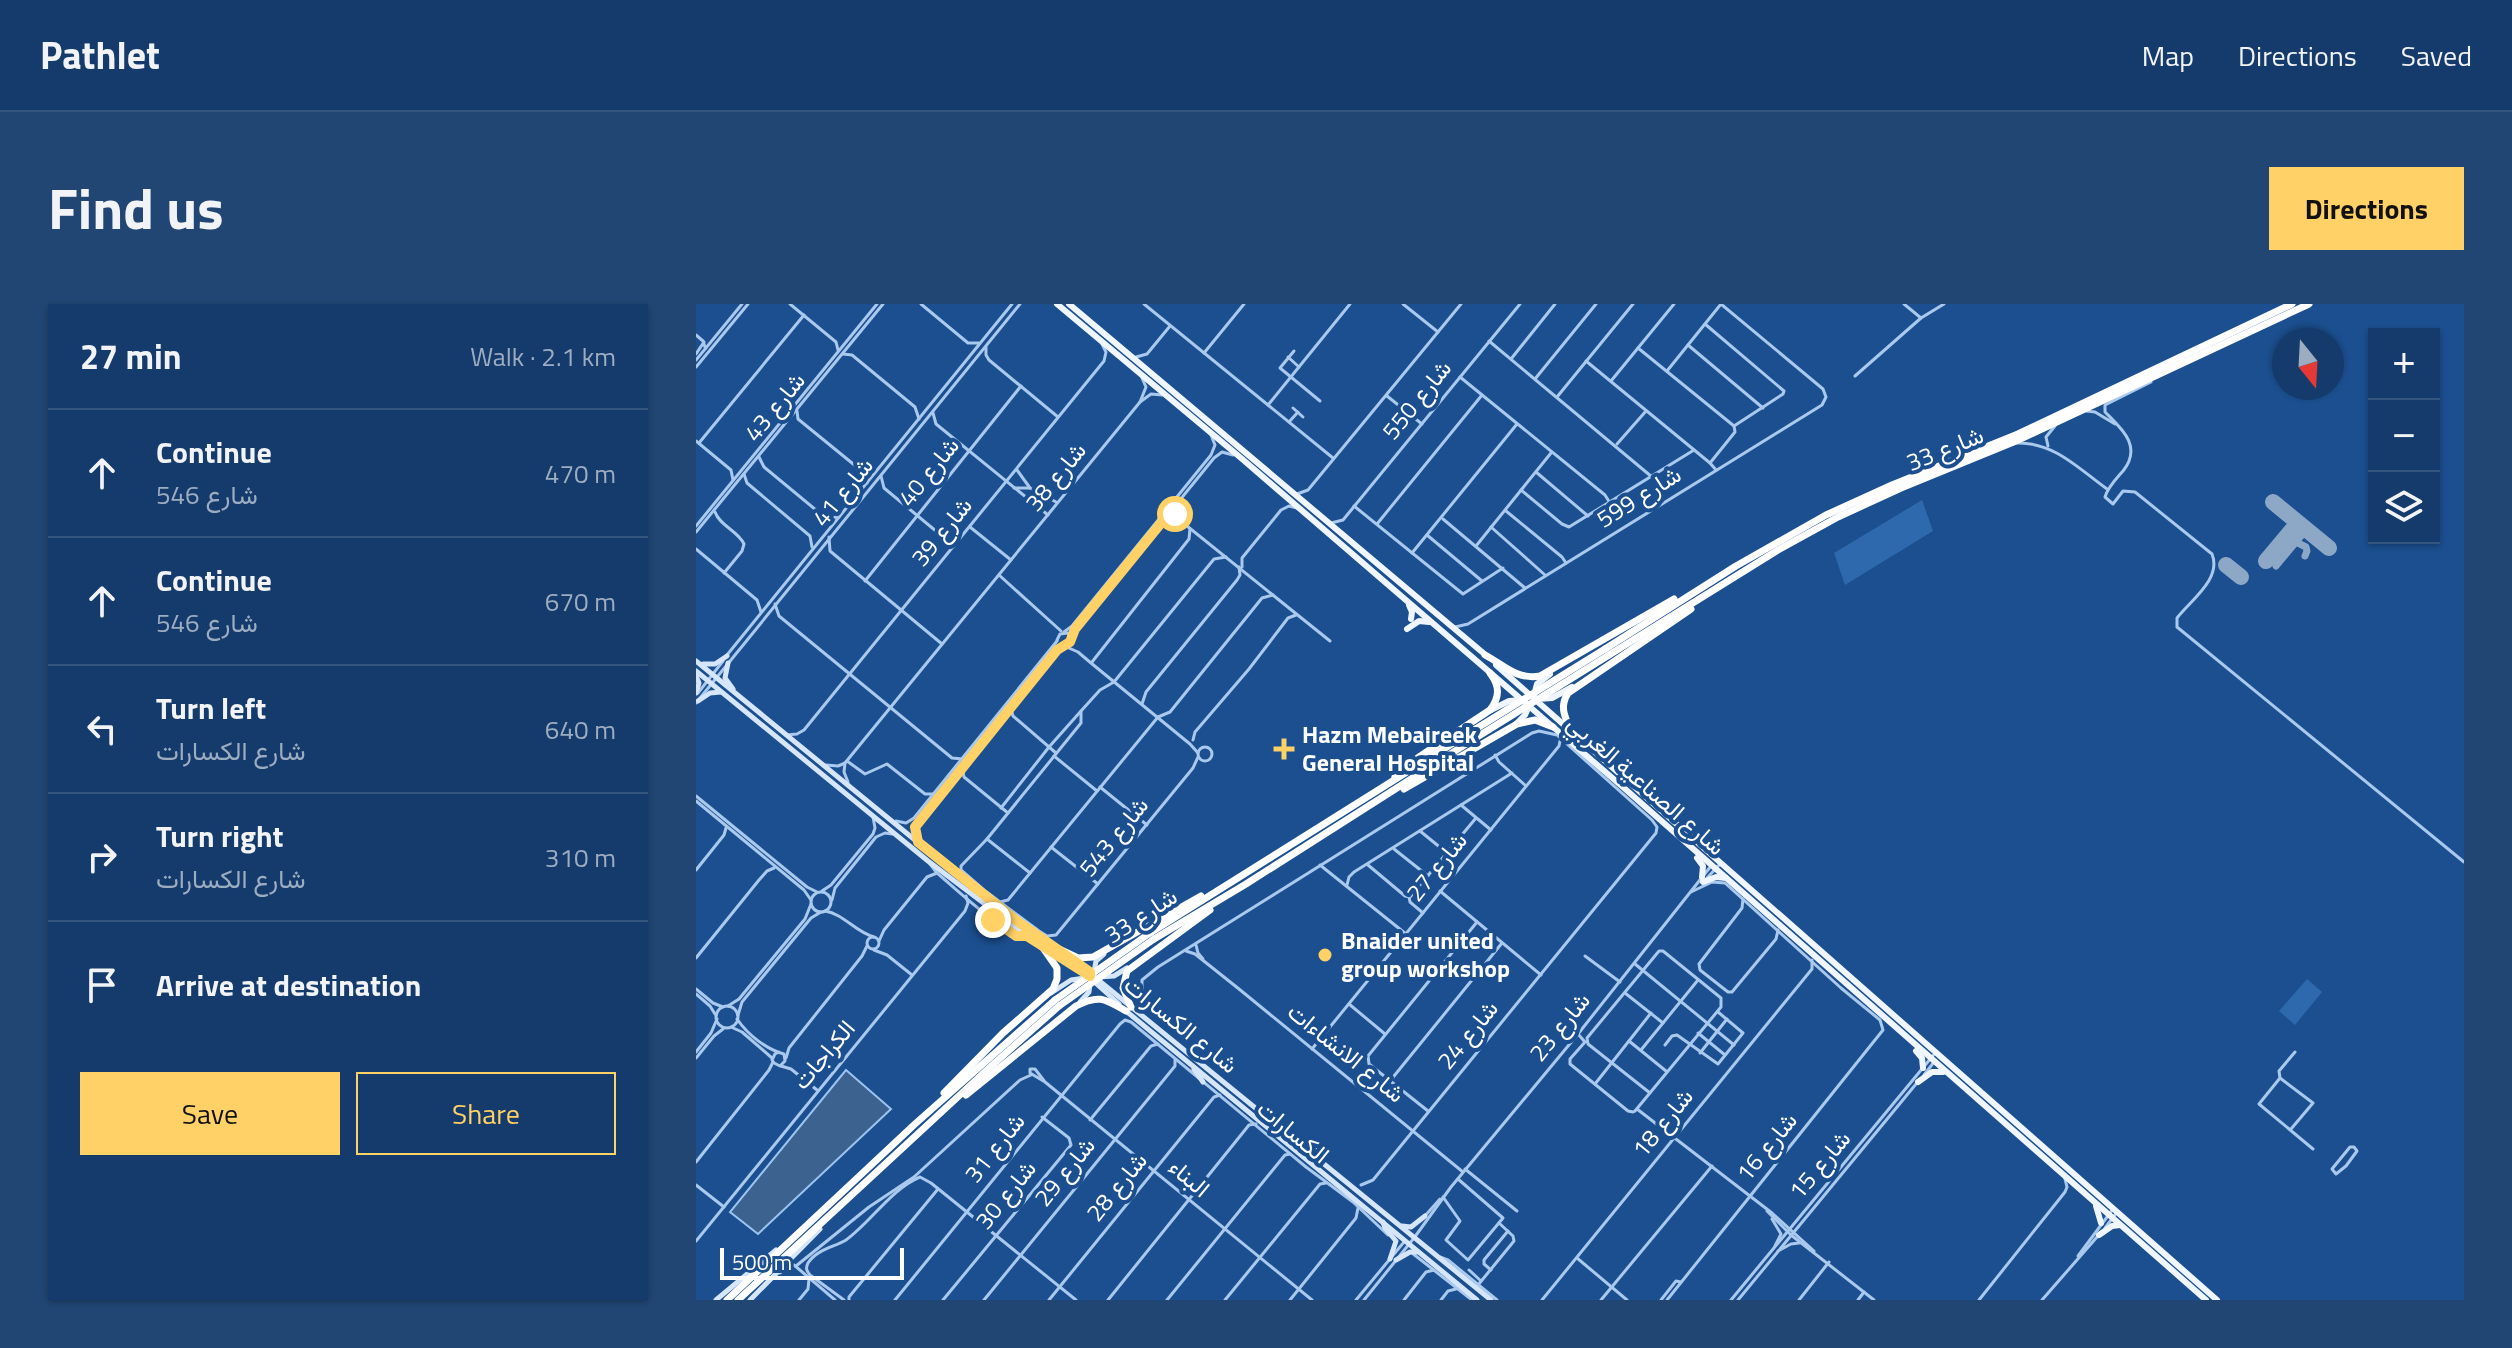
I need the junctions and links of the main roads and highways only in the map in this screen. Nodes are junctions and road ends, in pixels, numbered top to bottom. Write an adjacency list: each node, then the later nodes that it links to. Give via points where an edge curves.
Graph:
1 (1057, 304): 7 (main road, شارع الصناعية الغربي)
2 (1069, 304): 8 (main road, شارع الصناعية الغربي)
3 (2292, 304): 5 (highway, شارع 33, via 2018,434 1842,507)
4 (2309, 304): 6 (highway, شارع 33, via 1996,450 1854,509)
5 (1736, 566): 13 (highway, شارع 33); 15 (highway)
6 (1717, 587): 13 (highway, شارع 33); 17 (highway)
7 (1408, 601): 8 (main road, شارع الصناعية الغربي); 9 (main road)
8 (1423, 609): 10 (main road, شارع الصناعية الغربي); 12 (main road, شارع الصناعية الغربي); 12 (main road)
9 (1411, 619)
10 (1432, 623): 11 (main road, via 1419,621); 16 (main road, شارع الصناعية الغربي)
11 (1407, 629)
12 (1468, 641): 14 (main road, شارع الصناعية الغربي)
13 (1607, 652): 23 (highway, bridge)
14 (1485, 655): 15 (highway, via 1526,677 1543,675); 18 (main road, شارع الصناعية الغربي)
15 (1566, 662): 18 (main road, via 1538,682)
16 (1490, 673): 18 (main road, شارع الصناعية الغربي); 19 (highway, via 1498,693)
17 (1583, 680): 18 (main road, via 1552,698); 22 (highway, via 1563,703)
18 (1529, 698): 19 (main road); 20 (main road, via 1526,714); 21 (main road, شارع الصناعية الغربي, via 1534,711); 22 (main road, شارع الصناعية الغربي)
19 (1486, 713): 25 (highway, via 1419,757)
20 (1513, 726): 21 (highway, via 1535,720); 27 (highway)
21 (1553, 727): 26 (main road, شارع الصناعية الغربي)
22 (1571, 731): 29 (main road, شارع الصناعية الغربي)
23 (1475, 734): 25 (highway, شارع 33); 27 (highway, شارع 33)
24 (1607, 780): 26 (main road)
25 (1386, 787): 31 (highway, شارع 33)
26 (1624, 788): 28 (main road, شارع الصناعية الغربي)
27 (1376, 801): 32 (highway, شارع 33)
28 (1685, 843): 29 (main road, شارع الصناعية الغربي); 30 (main road, via 1702,864 1702,880)
29 (1716, 865): 30 (main road, شارع الصناعية الغربي); 45 (main road, شارع الصناعية الغربي, via 1938,1054)
30 (1727, 879): 37 (main road, شارع الصناعية الغربي)
31 (1232, 882): 33 (highway, شارع 33); 35 (highway, via 1159,918 1108,951 1086,959)
32 (1236, 890): 33 (highway, شارع 33); 43 (highway, via 1127,971 1123,990 1129,1012 1100,998 1076,1006)
33 (1152, 936): 38 (highway, شارع 33, bridge)
34 (1041, 945): 38 (highway, via 1058,971)
35 (1061, 950)
36 (1838, 984): 37 (main road)
37 (1855, 993): 39 (main road, شارع الصناعية الغربي)
38 (1054, 1001): 43 (highway, شارع 33); 49 (highway, شارع 33)
39 (1905, 1036): 40 (main road, via 1921,1056); 41 (main road, شارع الصناعية الغربي)
40 (1923, 1068)
41 (1947, 1073): 42 (main road, via 1932,1072); 44 (main road, شارع الصناعية الغربي)
42 (1918, 1082)
43 (917, 1134): 50 (highway, شارع 33)
44 (2095, 1202): 45 (main road, شارع الصناعية الغربي); 46 (main road)
45 (2113, 1213): 47 (main road, شارع الصناعية الغربي); 52 (main road, شارع الصناعية الغربي)
46 (2101, 1223)
47 (2121, 1225): 48 (main road); 51 (main road, شارع الصناعية الغربي)
48 (2099, 1235)
49 (727, 1300)
50 (738, 1300)
51 (2206, 1300)
52 (2217, 1300)

